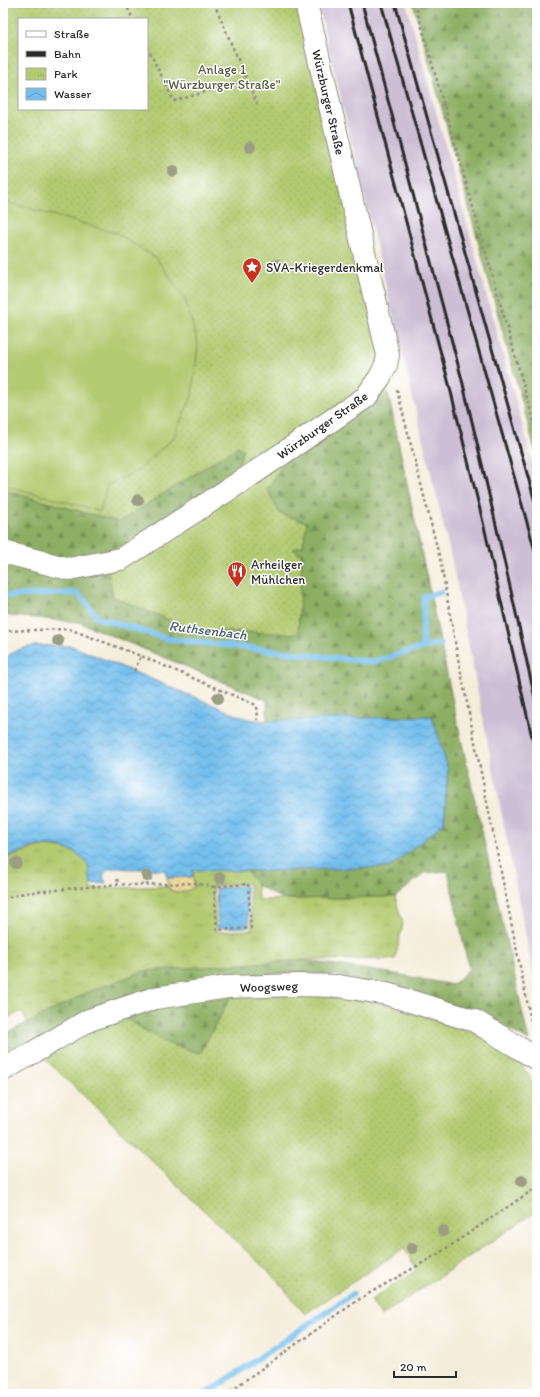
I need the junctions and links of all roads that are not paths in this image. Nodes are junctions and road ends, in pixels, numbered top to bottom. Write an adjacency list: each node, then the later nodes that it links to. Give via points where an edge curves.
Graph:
1 (306, 3): 2 (street, Würzburger Straße, via 388,355 380,378 366,397 122,559 70,569)
2 (3, 552)
3 (537, 1059): 4 (street, Woogsweg, via 475,1021 387,994 339,986 299,985 228,987 155,998 89,1020)
4 (3, 1070)

